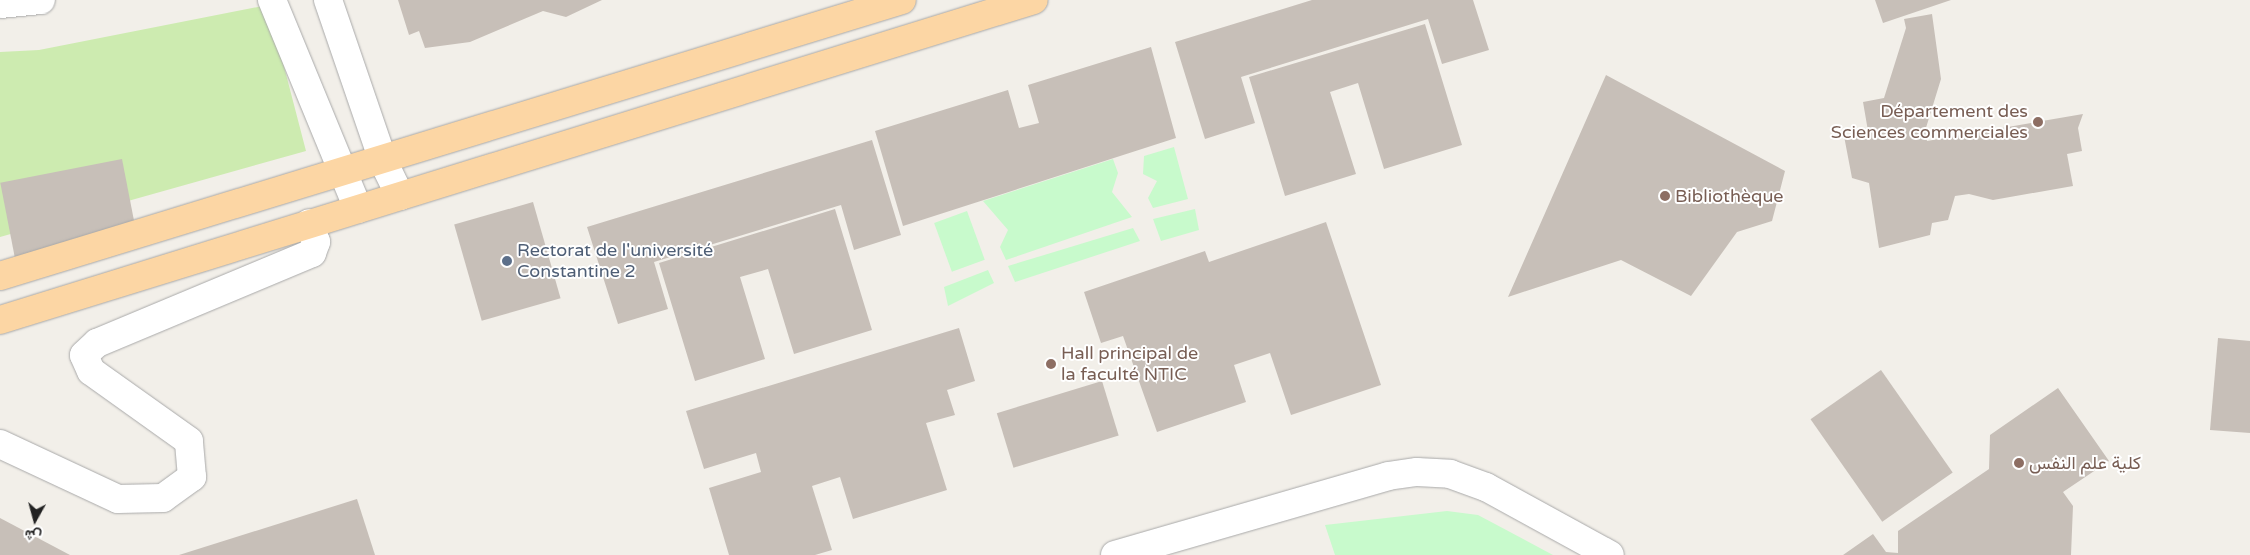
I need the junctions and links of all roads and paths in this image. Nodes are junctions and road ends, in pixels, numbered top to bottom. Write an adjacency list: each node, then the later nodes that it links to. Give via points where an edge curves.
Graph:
1 (41, 0): 6 (street)
2 (272, 0): 8 (street)
3 (328, 0): 7 (street)
4 (902, 0): 7 (main road)
5 (1034, 0): 9 (main road)
6 (0, 4)
7 (383, 160): 8 (main road); 9 (street)
8 (342, 172): 10 (street); 12 (main road)
9 (400, 196): 10 (main road)
10 (358, 209): 11 (main road)
11 (309, 223): 13 (main road); 14 (street, via 316,242 312,254 97,343 84,355 91,371 189,441 192,476 163,498 118,499)
12 (0, 276)
13 (0, 320)
14 (0, 444)
15 (1115, 555): 16 (street, via 1388,476 1417,472 1450,474 1486,487)
16 (1610, 555)

